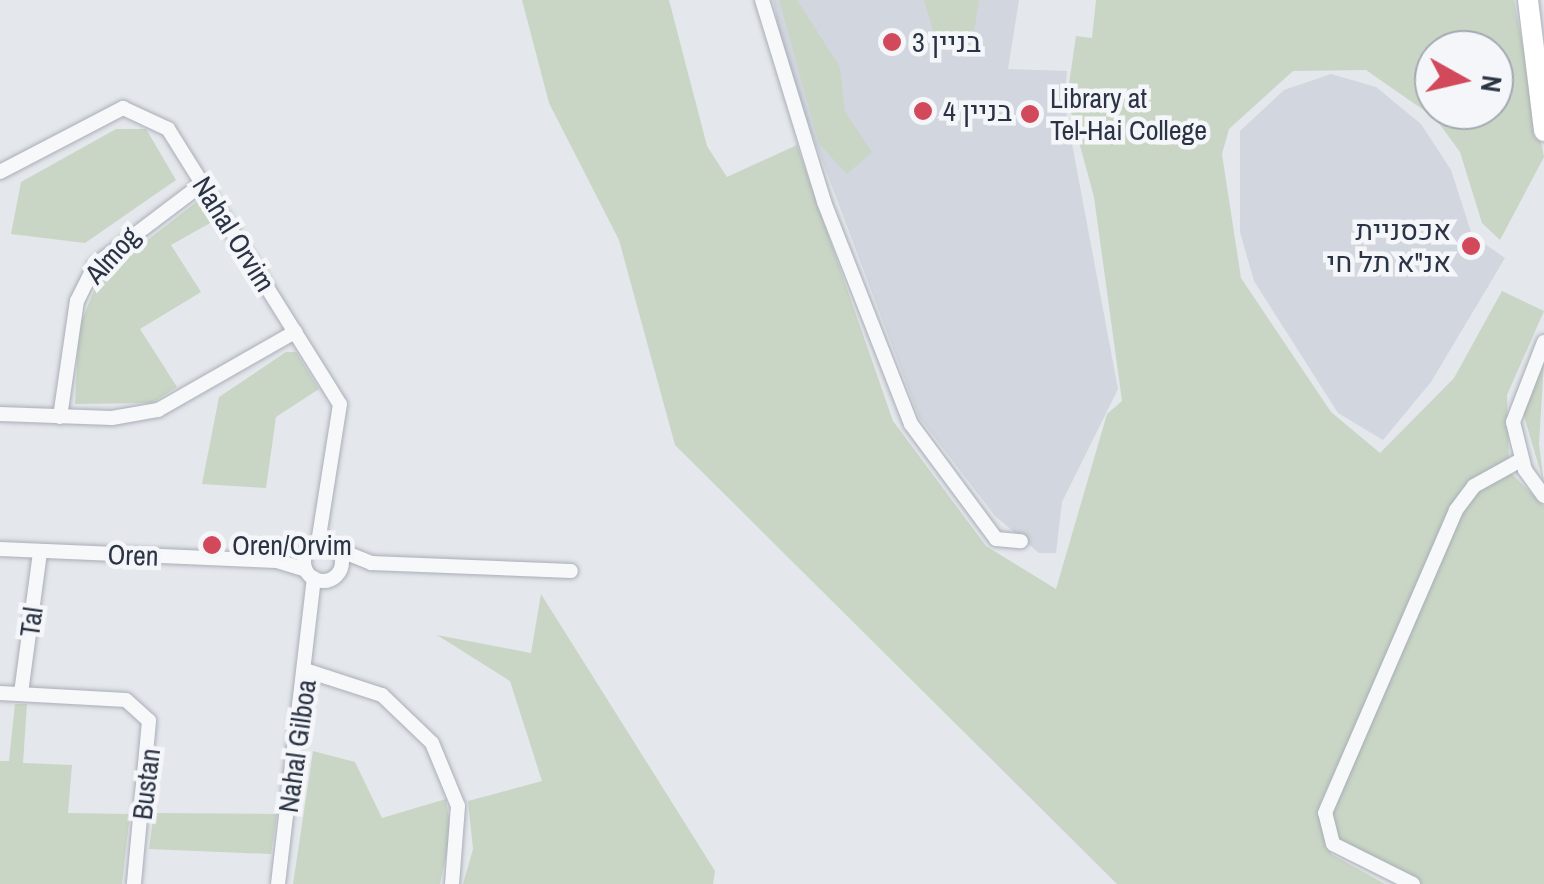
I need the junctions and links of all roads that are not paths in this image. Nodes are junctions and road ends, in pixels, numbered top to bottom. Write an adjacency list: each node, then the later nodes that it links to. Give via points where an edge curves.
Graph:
1 (762, 0): 13 (street, via 824,202 911,424 996,540)
2 (1528, 0): 3 (street)
3 (1544, 131)
4 (0, 172): 5 (street, Nahal Orvim, via 123,108 156,116)
5 (202, 184): 6 (street, Nahal Orvim); 9 (street, Almog, via 95,265 77,301)
6 (295, 332): 9 (street, via 158,410); 12 (street, Nahal Orvim, via 340,404)
7 (1544, 342): 10 (street, via 1516,402)
8 (0, 414): 9 (street)
9 (60, 417)
10 (1521, 460): 11 (street); 30 (street, via 1474,486 1456,510 1325,813 1332,844)
11 (1544, 496)
12 (329, 517): 14 (street, Nahal Orvim); 16 (street, Nahal Orvim)
13 (1021, 541)
14 (314, 546): 16 (street); 18 (street, Oren); 21 (street, Nahal Orvim)
15 (0, 549): 17 (street, Oren)
16 (338, 549): 19 (street); 22 (street, Nahal Orvim)
17 (40, 552): 18 (street, Oren); 26 (street, Tal)
18 (266, 560): 21 (street, Oren)
19 (371, 563): 20 (street); 22 (street)
20 (571, 571)
21 (310, 574): 22 (street, Oren); 23 (street, Nahal Gilboa)
22 (334, 577): 23 (street, Nahal Gilboa)
23 (317, 608): 24 (street, Nahal Gilboa)
24 (308, 670): 28 (street, Nahal Gilboa); 29 (street, via 382,695 432,743 458,806)
25 (0, 693): 26 (street, Bustan)
26 (21, 694): 27 (street, Bustan, via 126,700 149,722)
27 (134, 884)
28 (278, 884)
29 (452, 884)
30 (1413, 884)

